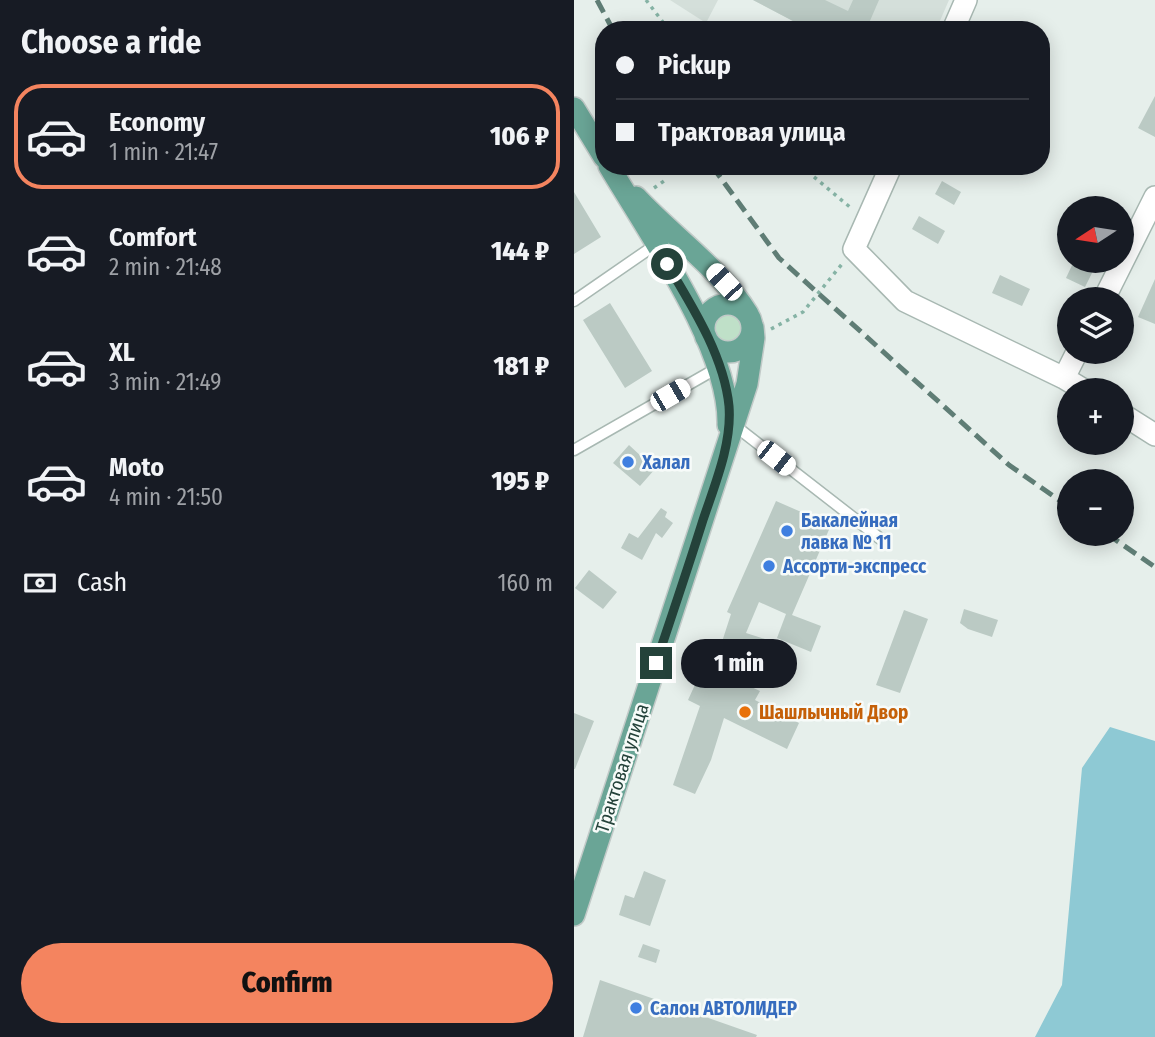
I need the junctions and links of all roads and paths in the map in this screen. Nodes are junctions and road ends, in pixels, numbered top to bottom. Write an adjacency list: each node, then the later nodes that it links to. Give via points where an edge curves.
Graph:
1 (646, 0): 3 (path)
2 (966, 0): 4 (street)
3 (662, 21)
4 (957, 21)
5 (574, 108): 6 (main road)
6 (595, 141)
7 (615, 175): 13 (main road)
8 (618, 175): 17 (main road, via 637,199 735,293)
9 (812, 175): 12 (path)
10 (887, 175): 12 (street)
11 (1155, 197): 15 (street)
12 (866, 221): 14 (street)
13 (655, 245): 16 (lane); 18 (main road)
14 (854, 249): 17 (path, via 803,312); 21 (street, via 905,301)
15 (1110, 287)
16 (574, 301)
17 (752, 326): 18 (main road, via 749,342 736,352 720,352); 18 (main road, via 734,304 726,304 711,311 704,326); 23 (main road, via 747,384)
18 (708, 342): 20 (main road)
19 (1071, 364): 21 (street)
20 (719, 367): 25 (lane); 26 (main road, via 729,406)
21 (1064, 378)
22 (1134, 422): 24 (street)
23 (734, 425): 26 (main road); 27 (lane)
24 (1155, 435)
25 (574, 450)
26 (722, 460): 28 (main road, Трактовая улица)
27 (882, 540)
28 (574, 915)

